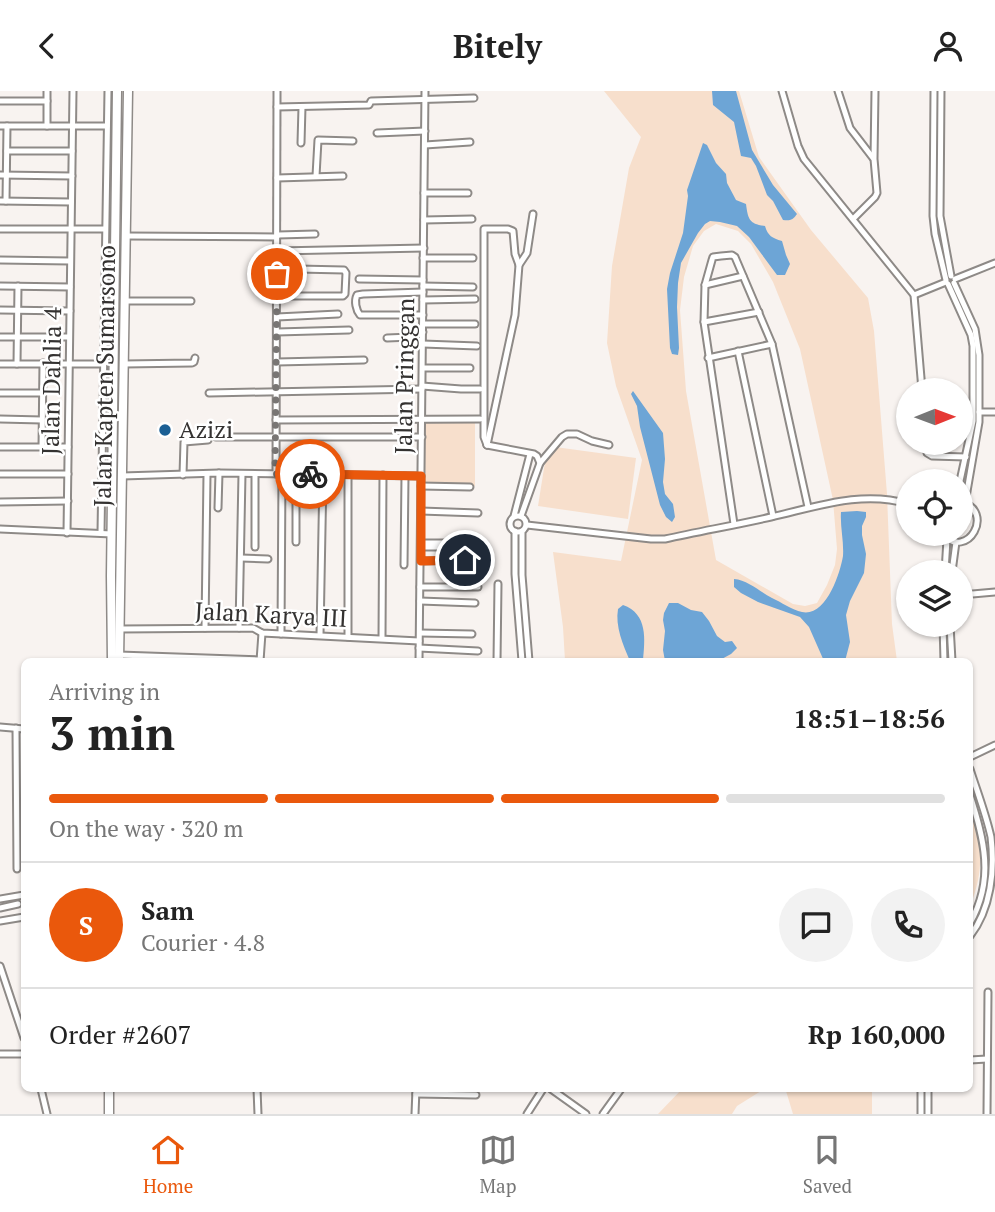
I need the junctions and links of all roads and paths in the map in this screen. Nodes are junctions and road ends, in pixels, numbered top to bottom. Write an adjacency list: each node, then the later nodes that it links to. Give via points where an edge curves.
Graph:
1 (47, 91): 18 (street)
2 (73, 91): 23 (street, Jalan Dahlia 4)
3 (108, 91): 24 (street)
4 (117, 91): 40 (highway, Jalan Kapten Sumarsono)
5 (128, 91): 41 (highway, Jalan Kapten Sumarsono)
6 (277, 91): 19 (street)
7 (401, 91): 16 (street)
8 (425, 91): 14 (street, Jalan Pringgan)
9 (782, 91): 48 (street, via 804,159)
10 (838, 91): 34 (street, via 850,128)
11 (875, 91): 34 (street)
12 (934, 91): 29 (street)
13 (941, 91): 29 (street)
14 (425, 99): 15 (street); 16 (street); 25 (street, Jalan Pringgan)
15 (474, 99)
16 (401, 100): 20 (street)
17 (0, 101): 18 (street)
18 (47, 101): 22 (street)
19 (277, 107): 20 (street); 39 (street)
20 (302, 107): 30 (street)
21 (4, 125): 22 (street); 32 (street)
22 (47, 126): 23 (street)
23 (73, 126): 24 (street); 33 (street, Jalan Dahlia 4)
24 (107, 126): 52 (street)
25 (425, 131): 26 (street); 31 (street, Jalan Pringgan)
26 (377, 133)
27 (353, 141): 37 (street, via 318,140)
28 (470, 142): 31 (street)
29 (937, 142): 67 (street, via 933,216)
30 (301, 143)
31 (425, 145): 42 (street, Jalan Pringgan)
32 (7, 151): 33 (street); 35 (street)
33 (72, 151): 36 (street, Jalan Dahlia 4)
34 (874, 159): 48 (street, via 877,193)
35 (3, 176): 36 (street); 44 (street)
36 (72, 176): 45 (street, Jalan Dahlia 4)
37 (316, 176): 38 (street); 39 (street)
38 (344, 176)
39 (277, 178): 55 (street)
40 (116, 182): 41 (highway); 177 (highway, Jalan Kapten Sumarsono)
41 (127, 182): 54 (highway, Jalan Kapten Sumarsono)
42 (424, 193): 43 (street); 49 (street, Jalan Pringgan)
43 (468, 193)
44 (3, 201): 45 (street)
45 (71, 202): 51 (street, Jalan Dahlia 4)
46 (533, 214): 63 (street, via 527,253)
47 (472, 219): 49 (street)
48 (853, 219): 74 (street)
49 (424, 220): 56 (street, Jalan Pringgan)
50 (0, 229): 51 (street)
51 (71, 229): 52 (street); 61 (street, Jalan Dahlia 4)
52 (105, 229): 109 (street)
53 (315, 233): 55 (street)
54 (128, 236): 55 (street); 78 (highway, Jalan Kapten Sumarsono)
55 (278, 236): 57 (street)
56 (424, 248): 57 (street); 58 (street, Jalan Pringgan)
57 (277, 251): 75 (street)
58 (424, 258): 59 (street); 71 (street, Jalan Pringgan)
59 (473, 258)
60 (0, 260): 61 (street)
61 (70, 261): 72 (street, Jalan Dahlia 4)
62 (995, 263): 67 (street)
63 (519, 265): 131 (street, via 515,315); 131 (street, via 513,230 484,229)
64 (298, 269): 75 (street, via 344,269 345,294)
65 (743, 276): 68 (street); 68 (street, via 732,255 715,257); 83 (street)
66 (359, 279): 71 (street)
67 (950, 280): 74 (street); 120 (street, via 978,341); 138 (street, via 973,346)
68 (705, 285): 87 (street)
69 (0, 286): 70 (street)
70 (18, 286): 72 (street); 81 (street)
71 (423, 286): 73 (street); 77 (street, Jalan Pringgan); 85 (street, via 356,297 359,316)
72 (70, 287): 82 (street, Jalan Dahlia 4)
73 (473, 287)
74 (914, 295): 113 (street)
75 (277, 296): 86 (street)
76 (475, 299): 77 (street)
77 (423, 300): 85 (street, Jalan Pringgan)
78 (125, 301): 79 (street); 110 (highway, Jalan Kapten Sumarsono)
79 (191, 301)
80 (0, 310): 81 (street)
81 (18, 310): 82 (street); 94 (street)
82 (70, 311): 95 (street, Jalan Dahlia 4)
83 (759, 312): 87 (street); 98 (street)
84 (338, 314): 86 (street)
85 (423, 315): 88 (street, Jalan Pringgan)
86 (277, 317): 91 (street)
87 (704, 322): 102 (street)
88 (423, 324): 89 (street); 92 (street, Jalan Pringgan)
89 (475, 324)
90 (349, 330): 91 (street)
91 (277, 332): 104 (street)
92 (423, 332): 96 (street); 97 (street, Jalan Pringgan)
93 (0, 337): 94 (street)
94 (18, 337): 95 (street); 107 (street)
95 (69, 337): 108 (street, Jalan Dahlia 4)
96 (387, 338)
97 (423, 344): 99 (street); 111 (street, Jalan Pringgan)
98 (772, 344): 100 (street); 162 (street)
99 (477, 346)
100 (738, 351): 102 (street); 168 (street)
101 (195, 358): 110 (street, via 192,363)
102 (708, 358): 169 (street)
103 (365, 360): 104 (street)
104 (277, 362): 116 (street)
105 (43, 363): 107 (street); 108 (street); 118 (street)
106 (0, 364): 107 (street)
107 (18, 364)
108 (69, 364): 109 (street); 135 (street, Jalan Dahlia 4)
109 (103, 364): 175 (street)
110 (124, 364): 155 (highway, Jalan Kapten Sumarsono)
111 (423, 367): 112 (street); 114 (street, Jalan Pringgan)
112 (470, 368)
113 (921, 378)
114 (422, 387): 115 (street); 116 (street); 126 (street, Jalan Pringgan)
115 (480, 389)
116 (277, 392): 119 (street); 125 (street)
117 (0, 393): 118 (street)
118 (42, 393): 124 (street)
119 (209, 393)
120 (979, 412): 121 (street); 138 (street)
121 (995, 412)
122 (0, 419): 124 (street)
123 (480, 419): 126 (street)
124 (42, 420): 134 (street)
125 (276, 420): 126 (street); 128 (street)
126 (422, 420): 129 (street, Jalan Pringgan)
127 (216, 437): 128 (street)
128 (276, 437): 129 (street); 148 (street)
129 (422, 437): 156 (street, Jalan Pringgan)
130 (208, 440): 150 (street, via 184,442)
131 (487, 445): 136 (street)
132 (609, 445): 139 (street, via 568,434)
133 (0, 447): 134 (street)
134 (42, 447): 135 (street)
135 (68, 447): 143 (street, Jalan Dahlia 4)
136 (530, 454): 139 (street); 167 (street)
137 (931, 455): 138 (street)
138 (969, 457): 140 (street); 141 (street)
139 (540, 463): 167 (street)
140 (964, 469)
141 (967, 469)
142 (0, 474): 143 (street)
143 (68, 474): 160 (street, Jalan Dahlia 4)
144 (207, 474): 145 (street); 150 (street); 195 (street)
145 (219, 474): 146 (street); 163 (street)
146 (242, 474): 147 (street); 183 (street)
147 (254, 474): 148 (street); 181 (street)
148 (279, 474): 149 (street); 199 (street)
149 (296, 474): 151 (street); 178 (street)
150 (183, 475): 155 (street)
151 (323, 475): 152 (street); 201 (street)
152 (348, 475): 153 (street); 202 (street)
153 (383, 475): 154 (street); 206 (street)
154 (405, 475): 156 (street); 187 (street)
155 (122, 476): 197 (highway, Jalan Kapten Sumarsono)
156 (421, 476): 157 (street, Jalan Pringgan)
157 (421, 486): 158 (street); 165 (street, Jalan Pringgan)
158 (470, 487)
159 (896, 500): 162 (street, via 862,498)
160 (68, 501): 161 (street); 174 (street, Jalan Dahlia 4)
161 (0, 502)
162 (808, 507): 168 (street)
163 (218, 508)
164 (973, 510): 176 (street, via 977,528)
165 (421, 511): 166 (street); 180 (street, Jalan Pringgan)
166 (478, 513)
167 (518, 516): 170 (street, via 526,519); 172 (street, via 510,523)
168 (773, 516): 169 (street)
169 (734, 524): 170 (street, via 666,539)
170 (527, 525): 173 (street)
171 (0, 529): 174 (street)
172 (515, 531): 173 (street); 207 (street)
173 (522, 531): 207 (street)
174 (67, 533): 175 (street)
175 (101, 533): 177 (street)
176 (973, 533)
177 (112, 534): 210 (highway, Jalan Kapten Sumarsono)
178 (296, 542)
179 (475, 543): 180 (street)
180 (421, 545): 182 (street); 186 (street, Jalan Pringgan)
181 (255, 547)
182 (468, 547)
183 (241, 558): 184 (street); 196 (street)
184 (268, 559)
185 (465, 560): 186 (street)
186 (421, 561): 189 (street, Jalan Pringgan)
187 (404, 565)
188 (498, 584): 214 (street)
189 (420, 587): 190 (street); 193 (street, Jalan Pringgan)
190 (478, 587)
191 (995, 592): 192 (street)
192 (973, 594)
193 (420, 601): 194 (street); 203 (street, Jalan Pringgan)
194 (475, 603)
195 (205, 628): 196 (street, Jalan Karya III); 197 (street, Jalan Karya III)
196 (239, 628): 198 (street, Jalan Karya III)
197 (120, 629): 211 (highway, Jalan Kapten Sumarsono)
198 (262, 633): 199 (street, Jalan Karya III); 212 (street)
199 (281, 634): 201 (street, Jalan Karya III)
200 (472, 634): 203 (street, Jalan Karya III)
201 (320, 635): 202 (street, Jalan Karya III)
202 (348, 637): 206 (street, Jalan Karya III)
203 (420, 637): 206 (street, Jalan Karya III); 208 (street, Jalan Pringgan)
204 (943, 637): 217 (street)
205 (951, 637): 218 (street)
206 (382, 638)
207 (524, 647): 215 (street); 216 (street)
208 (419, 648): 209 (street); 213 (street, Jalan Pringgan)
209 (478, 650)
210 (117, 658)
211 (117, 658)
212 (260, 658)
213 (419, 658)
214 (497, 658)
215 (522, 658)
216 (528, 658)
217 (944, 658)
218 (952, 658)
219 (0, 727): 220 (street)
220 (16, 728): 221 (street); 226 (street)
221 (21, 729)
222 (995, 745): 223 (street)
223 (973, 756)
224 (973, 779): 234 (street, via 991,837 993,868 988,901)
225 (973, 806): 231 (street, via 986,855 985,883)
226 (17, 869)
227 (21, 896): 228 (street)
228 (0, 899): 230 (street)
229 (18, 904): 230 (street)
230 (1, 908)
231 (973, 917)
232 (21, 918): 233 (street)
233 (0, 921)
234 (973, 931)
235 (1, 970): 236 (street)
236 (10, 991): 238 (street); 239 (street)
237 (988, 992): 243 (street)
238 (0, 993)
239 (21, 1022)
240 (21, 1053): 241 (street)
241 (0, 1054)
242 (973, 1059): 243 (street)
243 (987, 1059): 264 (street)
244 (42, 1092): 255 (street)
245 (109, 1092): 256 (highway)
246 (257, 1092): 257 (street)
247 (416, 1092): 258 (street)
248 (431, 1092): 254 (street)
249 (541, 1092): 259 (street)
250 (555, 1092): 260 (street)
251 (619, 1092): 261 (street)
252 (921, 1092): 262 (street)
253 (928, 1092): 263 (street)
254 (476, 1095)
255 (47, 1114)
256 (109, 1114)
257 (258, 1114)
258 (415, 1114)
259 (527, 1114)
260 (586, 1114)
261 (603, 1114)
262 (921, 1114)
263 (928, 1114)
264 (987, 1114)

